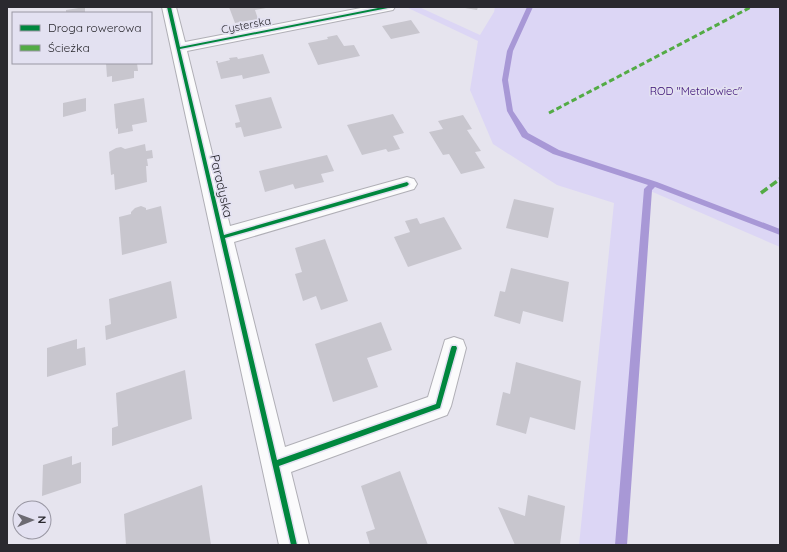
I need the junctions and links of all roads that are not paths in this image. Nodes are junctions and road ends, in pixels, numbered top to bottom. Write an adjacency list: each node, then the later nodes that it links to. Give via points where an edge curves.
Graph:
1 (169, 7): 3 (street, Paradyska)
2 (388, 7): 3 (street, Cysterska)
3 (179, 48): 5 (street, Paradyska)
4 (407, 184): 5 (street)
5 (222, 237): 7 (street, Paradyska)
6 (454, 348): 7 (street, via 438,406)
7 (275, 464): 8 (street, Paradyska)
8 (294, 545)

